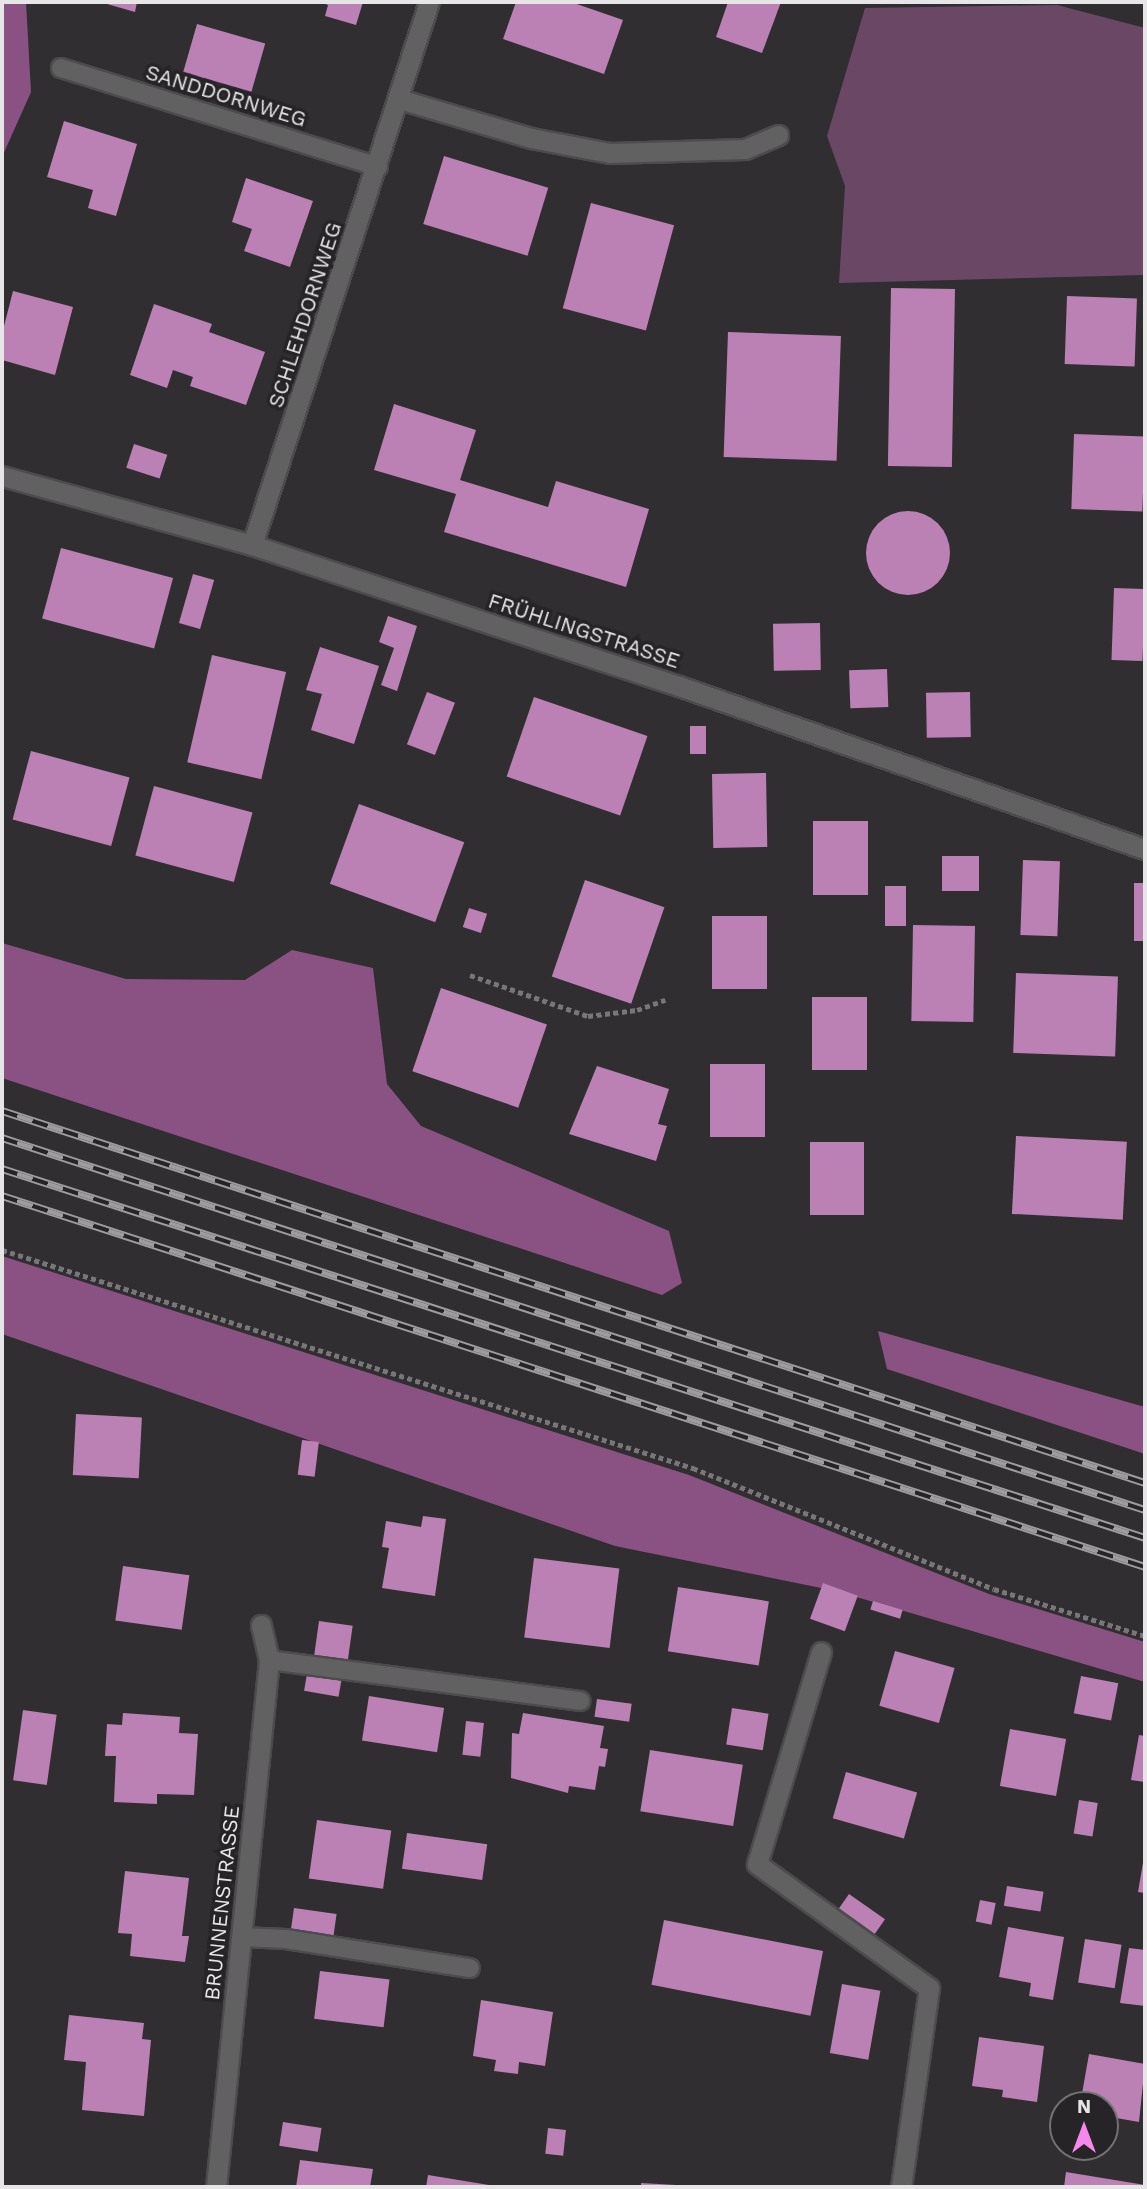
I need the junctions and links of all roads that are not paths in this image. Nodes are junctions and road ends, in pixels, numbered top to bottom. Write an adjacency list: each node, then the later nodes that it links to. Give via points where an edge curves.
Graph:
1 (429, 2): 3 (street, SCHLEHDORNWEG)
2 (61, 68): 5 (lane, SANDDORNWEG)
3 (399, 99): 4 (street, via 531,138 610,153 745,149); 5 (street, SCHLEHDORNWEG)
4 (778, 135)
5 (378, 167): 7 (street, SCHLEHDORNWEG)
6 (2, 476): 7 (street, FRÜHLINGSTRASSE)
7 (252, 545): 8 (street, FRÜHLINGSTRASSE, via 679,686)
8 (1145, 849)
9 (261, 1625): 11 (street, BRUNNENSTRASSE)
10 (821, 1652): 16 (street, via 757,1864 929,1988)
11 (269, 1660): 12 (lane); 13 (street, BRUNNENSTRASSE)
12 (580, 1701)
13 (242, 1937): 14 (lane, via 286,1938); 15 (street, BRUNNENSTRASSE)
14 (470, 1968)
15 (216, 2187)
16 (901, 2187)

